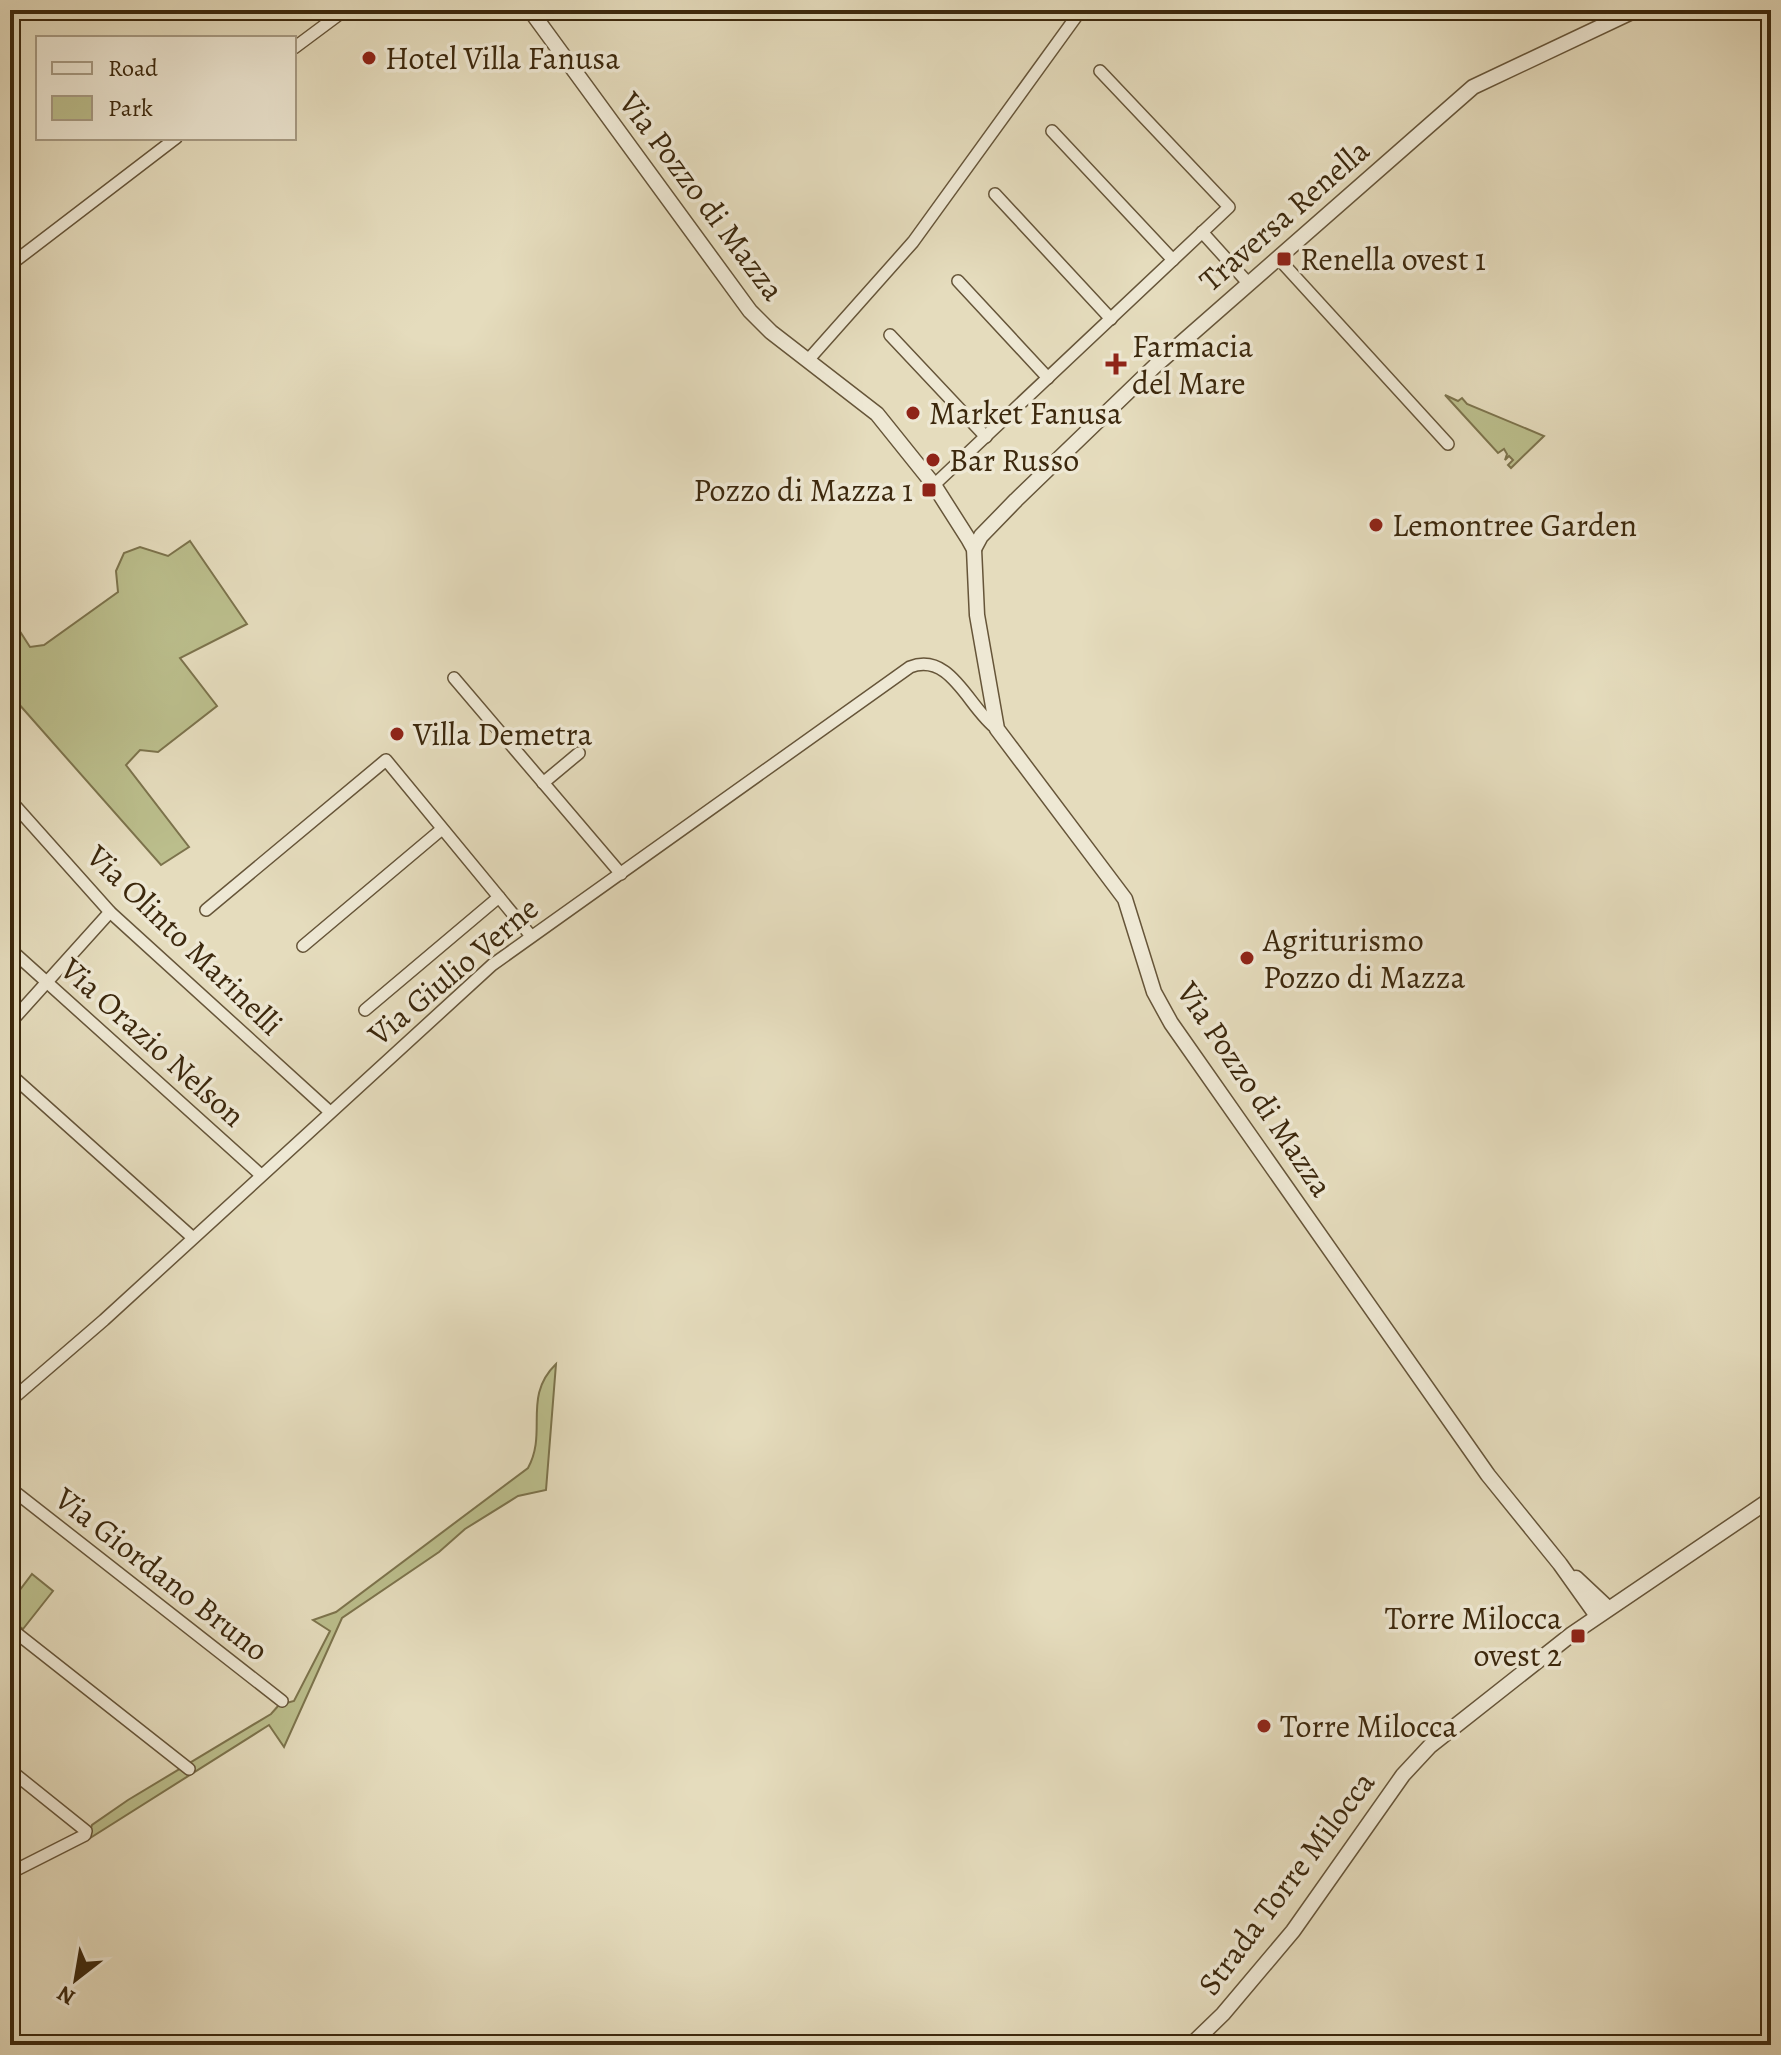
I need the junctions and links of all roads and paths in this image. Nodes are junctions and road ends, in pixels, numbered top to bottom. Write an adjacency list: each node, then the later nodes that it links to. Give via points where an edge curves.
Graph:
1 (345, 10): 5 (street)
2 (530, 10): 18 (street, Via Pozzo di Mazza, via 750,311)
3 (1081, 10): 18 (street, via 913,242)
4 (1636, 10): 11 (street, Traversa Renella, via 1473,87)
5 (296, 47)
6 (1100, 71): 10 (street, via 1229,207)
7 (1052, 131): 12 (street)
8 (173, 140): 13 (street)
9 (995, 194): 16 (street)
10 (1202, 232): 12 (street); 15 (street)
11 (1278, 258): 15 (street, Traversa Renella); 21 (street)
12 (1173, 260): 16 (street)
13 (10, 265)
14 (958, 281): 19 (street)
15 (1249, 284): 23 (street, Traversa Renella, via 1096,421)
16 (1111, 319): 19 (street)
17 (890, 335): 20 (street)
18 (809, 359): 22 (street, Via Pozzo di Mazza, via 877,414)
19 (1048, 378): 20 (street)
20 (986, 437): 22 (street)
21 (1448, 444)
22 (934, 485): 23 (street, Via Pozzo di Mazza)
23 (974, 549): 25 (street, Via Pozzo di Mazza, via 977,615)
24 (454, 678): 27 (street)
25 (997, 729): 30 (street, Via Giulio Verne, via 940,666 919,664); 47 (street, Via Pozzo di Mazza, via 1125,899 1156,997 1171,1023 1488,1475)
26 (579, 753): 27 (street)
27 (543, 783): 30 (street)
28 (10, 800): 33 (street, Via Olinto Marinelli)
29 (442, 829): 31 (street); 32 (street, via 386,760); 35 (street)
30 (621, 874): 34 (street, Via Giulio Verne)
31 (499, 897): 34 (street); 38 (street)
32 (206, 910)
33 (110, 912): 37 (street); 41 (street, Via Olinto Marinelli)
34 (531, 936): 41 (street, Via Giulio Verne)
35 (303, 946)
36 (10, 949): 37 (street, Via Orazio Nelson)
37 (47, 982): 39 (street); 42 (street, Via Orazio Nelson)
38 (365, 1010)
39 (10, 1023)
40 (10, 1074): 43 (street)
41 (330, 1112): 42 (street, Via Giulio Verne)
42 (261, 1175): 43 (street, Via Giulio Verne)
43 (192, 1237): 44 (street, Via Giulio Verne)
44 (10, 1401)
45 (10, 1488): 52 (street, Via Giordano Bruno)
46 (1771, 1499): 49 (street, Strada Torre Milocca)
47 (1560, 1564): 48 (street); 49 (street)
48 (1582, 1598): 49 (street); 51 (street)
49 (1603, 1612): 51 (street, Strada Torre Milocca)
50 (10, 1628): 53 (street)
51 (1572, 1634): 56 (street, Strada Torre Milocca, via 1415,1761 1293,1931)
52 (282, 1701)
53 (189, 1769)
54 (10, 1770): 55 (street, via 85,1828 85,1835)
55 (10, 1873)
56 (1191, 2045)

